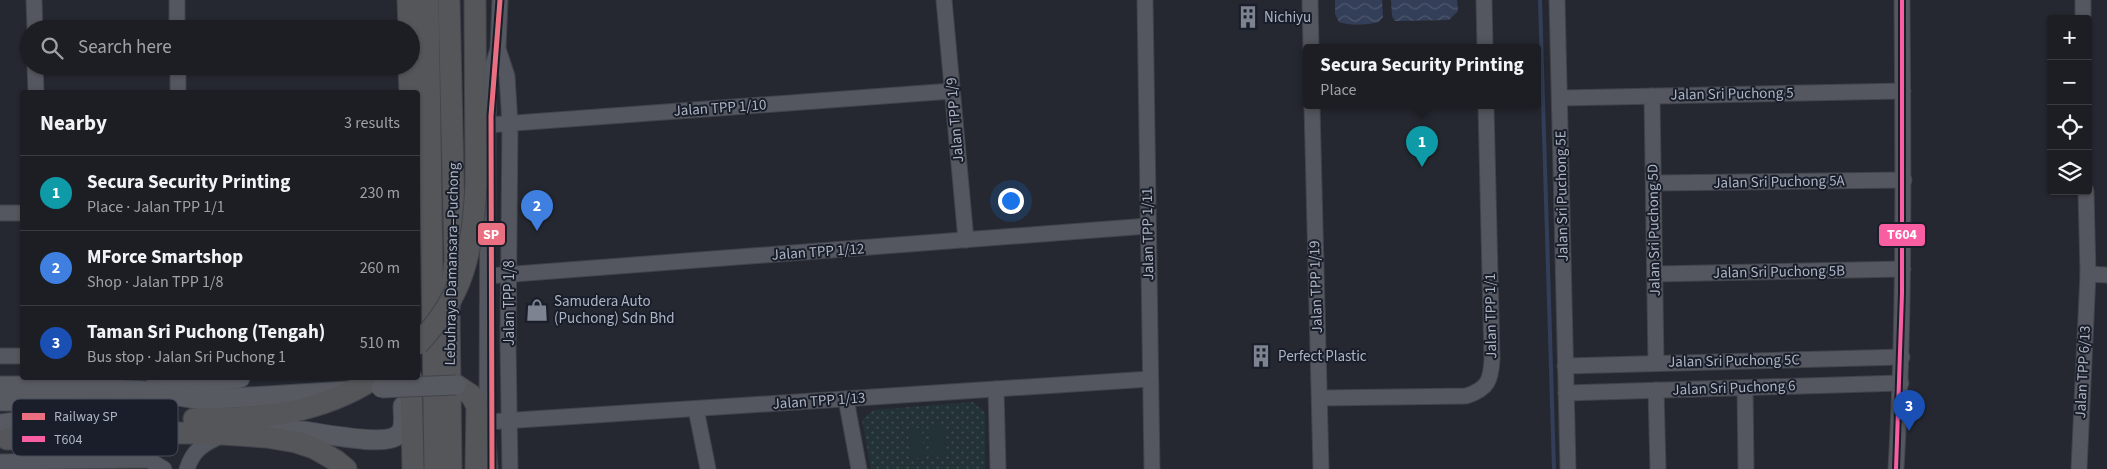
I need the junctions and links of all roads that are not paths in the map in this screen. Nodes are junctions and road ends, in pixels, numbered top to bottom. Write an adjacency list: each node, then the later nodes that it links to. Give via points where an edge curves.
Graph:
1 (34, 0): 16 (street)
2 (177, 0): 17 (street)
3 (408, 0): 18 (highway)
4 (428, 0): 87 (highway, Lebuhraya Damansara–Puchong)
5 (449, 0): 88 (highway, Lebuhraya Damansara–Puchong, via 455,260 449,309)
6 (475, 0): 49 (highway, bridge, via 476,186 471,249 455,293)
7 (500, 0): 21 (street, Jalan TPP 1/8)
8 (944, 0): 28 (street, Jalan TPP 1/9)
9 (1145, 0): 41 (street, Jalan TPP 1/11)
10 (1310, 0): 19 (street)
11 (1484, 0): 20 (street)
12 (1557, 0): 31 (street, Jalan Sri Puchong 5E)
13 (1902, 0): 29 (street)
14 (2083, 0): 15 (street)
15 (2083, 15)
16 (35, 20)
17 (177, 20)
18 (408, 20)
19 (1311, 44)
20 (1485, 44)
21 (498, 49): 34 (street, Jalan TPP 1/8, via 508,76); 35 (street, Jalan TPP 1/8, via 489,78)
22 (35, 75): 25 (street)
23 (178, 75): 26 (street)
24 (409, 75): 27 (highway)
25 (36, 90)
26 (178, 90)
27 (410, 90)
28 (952, 91): 34 (street, Jalan TPP 1/10); 42 (street, Jalan TPP 1/9)
29 (1903, 91): 30 (street, Jalan Sri Puchong 5); 36 (street)
30 (1652, 96): 31 (street, Jalan Sri Puchong 5); 37 (street, Jalan Sri Puchong 5D)
31 (1561, 98): 54 (street, Jalan Sri Puchong 5E)
32 (1312, 109): 69 (street, Jalan TPP 1/19)
33 (1486, 109): 69 (street, Jalan TPP 1/1, via 1492,359 1486,385 1466,396)
34 (510, 124): 35 (street, Jalan TPP 1/10); 46 (street, Jalan TPP 1/8)
35 (488, 125): 48 (street, Jalan TPP 1/8)
36 (1904, 180): 37 (street, Jalan Sri Puchong 5A); 43 (street)
37 (1654, 183): 44 (street, Jalan Sri Puchong 5D)
38 (2086, 195): 45 (street, Jalan TPP 6/13)
39 (0, 213): 40 (street)
40 (20, 213)
41 (1148, 226): 42 (street, Jalan TPP 1/12); 55 (street, Jalan TPP 1/11)
42 (966, 240): 46 (street, Jalan TPP 1/12)
43 (1903, 269): 44 (street, Jalan Sri Puchong 5B); 52 (street)
44 (1655, 274): 53 (street, Jalan Sri Puchong 5D)
45 (2088, 274): 47 (street); 101 (street, Jalan TPP 6/13)
46 (509, 275): 48 (street, Jalan TPP 1/12); 76 (street, Jalan TPP 1/8)
47 (2107, 275)
48 (488, 276): 78 (street, Jalan TPP 1/8)
49 (420, 342)
50 (0, 356): 51 (street)
51 (20, 356)
52 (1902, 357): 53 (street, Jalan Sri Puchong 5C); 61 (street)
53 (1656, 363): 54 (street, Jalan Sri Puchong 5C)
54 (1565, 366): 68 (street, Jalan Sri Puchong 5E)
55 (1150, 379): 66 (street, Jalan TPP 1/13); 95 (street, Jalan TPP 1/11)
56 (225, 380): 60 (main road)
57 (371, 380): 77 (highway, via 334,400 277,416)
58 (403, 380): 80 (main road, via 403,428 392,438 377,440 302,431 228,429)
59 (411, 380): 86 (highway)
60 (157, 381): 64 (main road)
61 (1901, 383): 65 (street, Jalan Sri Puchong 6); 100 (street)
62 (456, 385): 72 (main road, bridge); 89 (highway, via 470,395 476,406)
63 (0, 386): 64 (main road)
64 (107, 388): 72 (main road)
65 (1746, 388): 67 (street, Jalan Sri Puchong 6); 99 (street)
66 (996, 389): 70 (street, Jalan TPP 1/13); 94 (street)
67 (1656, 390): 68 (street, Jalan Sri Puchong 6); 98 (street)
68 (1566, 393): 97 (street, Jalan Sri Puchong 5E)
69 (1320, 398): 96 (street, Jalan TPP 1/19)
70 (846, 399): 73 (street, Jalan TPP 1/13); 93 (street)
71 (178, 400): 72 (main road)
72 (201, 400)
73 (696, 409): 76 (street, Jalan TPP 1/13); 92 (street)
74 (0, 415): 75 (main road)
75 (12, 419)
76 (511, 421): 78 (street, Jalan TPP 1/13); 91 (street, Jalan TPP 1/8)
77 (178, 422)
78 (487, 422): 90 (street, Jalan TPP 1/8)
79 (178, 433): 80 (highway)
80 (216, 434): 84 (street, via 194,452); 85 (highway, via 296,442 314,448)
81 (0, 462): 82 (street)
82 (38, 465): 83 (street, via 149,460)
83 (164, 469)
84 (187, 469)
85 (346, 469)
86 (413, 469)
87 (435, 469)
88 (451, 469)
89 (476, 469)
90 (490, 469)
91 (510, 469)
92 (708, 469)
93 (859, 469)
94 (998, 469)
95 (1152, 469)
96 (1321, 469)
97 (1568, 469)
98 (1658, 469)
99 (1746, 469)
100 (1896, 469)
101 (2079, 469)

